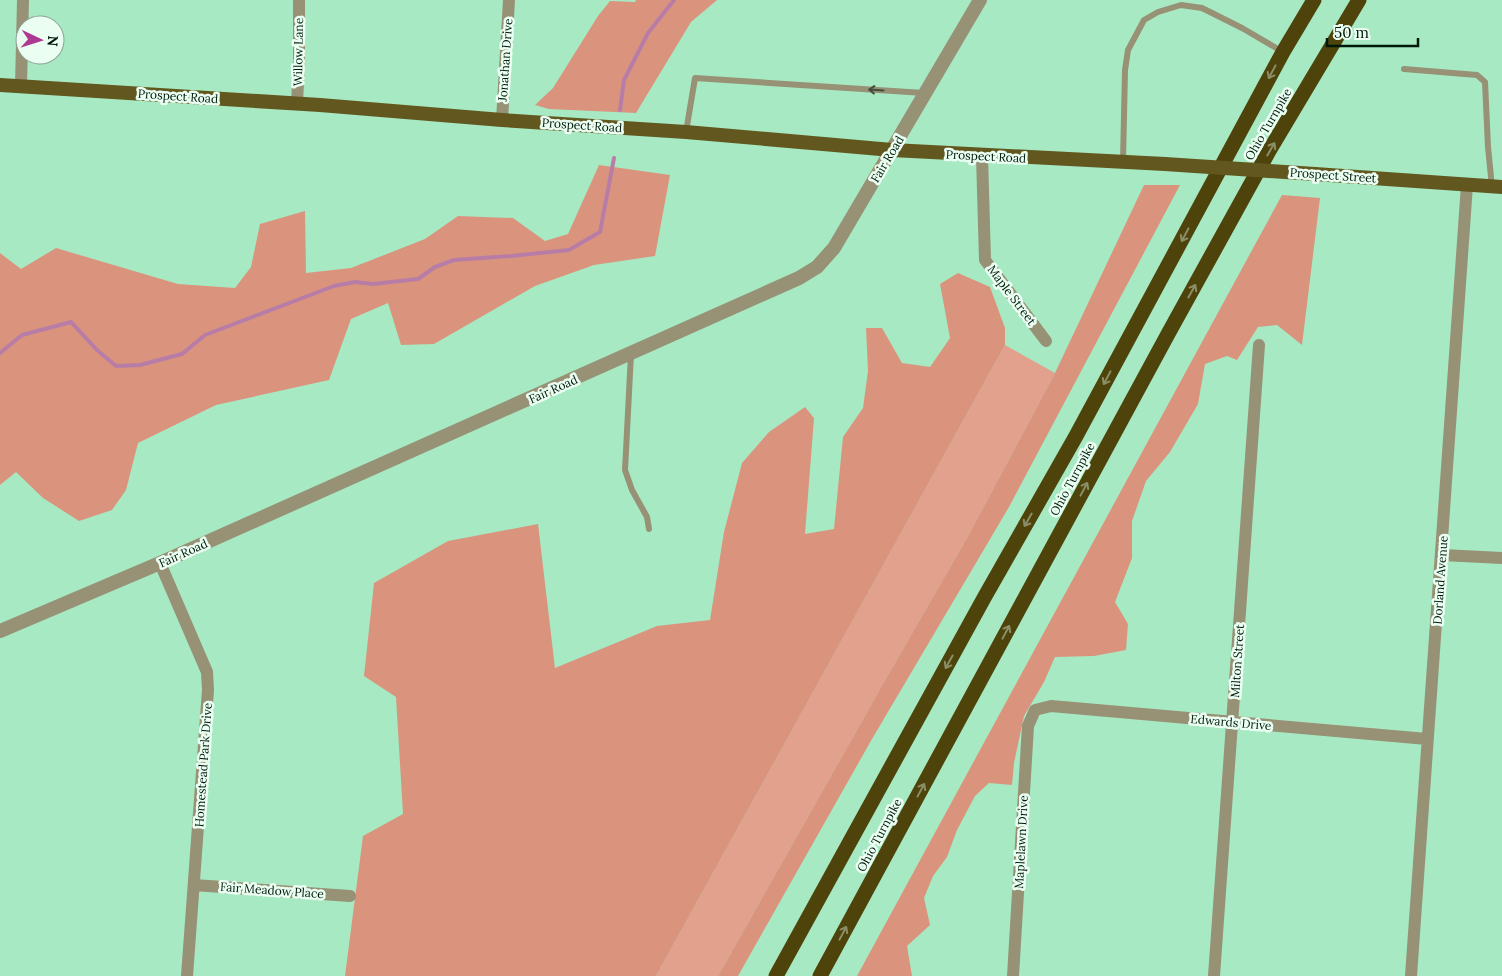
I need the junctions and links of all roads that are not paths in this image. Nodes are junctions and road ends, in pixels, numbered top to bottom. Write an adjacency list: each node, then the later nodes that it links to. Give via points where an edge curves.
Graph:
1 (23, 0): 10 (street)
2 (299, 0): 12 (street, Willow Lane)
3 (508, 0): 13 (street, Jonathan Drive)
4 (980, 0): 11 (street, Fair Road)
5 (1314, 0): 7 (highway, Ohio Turnpike)
6 (1359, 0): 36 (highway, Ohio Turnpike, one-way to 6, via 1269,151)
7 (1283, 52): 17 (lane, via 1202,8 1181,5 1144,20 1128,50 1125,70); 35 (highway, Ohio Turnpike, one-way to 35, via 1080,428)
8 (1404, 69): 20 (lane, via 1477,75 1485,82 1488,147)
9 (0, 85): 10 (main road, Prospect Road)
10 (21, 86): 12 (main road, Prospect Road)
11 (925, 94): 14 (lane, one-way to 14, via 695,78); 15 (street, Fair Road)
12 (297, 104): 13 (main road, Prospect Road)
13 (502, 120): 14 (main road, Prospect Road)
14 (686, 132): 15 (main road, Prospect Road)
15 (892, 150): 16 (main road, Prospect Road); 23 (street, Fair Road, via 834,248 817,266 792,282)
16 (982, 156): 17 (main road, Prospect Road); 21 (street, Maple Street, via 985,260)
17 (1123, 162): 18 (main road, Prospect Road)
18 (1165, 164): 19 (main road, Prospect Street, bridge)
19 (1467, 185): 20 (main road, Prospect Street); 25 (street, Dorland Avenue)
20 (1497, 187)
21 (1046, 341)
22 (1259, 346): 30 (street, Milton Street)
23 (631, 354): 24 (lane, via 625,470); 27 (street, Fair Road)
24 (650, 529)
25 (1442, 555): 26 (street); 31 (street, Dorland Avenue)
26 (1502, 558)
27 (160, 563): 28 (street, Fair Road); 32 (street, Homestead Park Drive, via 207,672)
28 (0, 631)
29 (1036, 710): 30 (street, Edwards Drive, via 1052,706); 37 (street, Maplelawn Drive, via 1028,726)
30 (1232, 722): 31 (street, Edwards Drive); 38 (street, Milton Street)
31 (1427, 739): 39 (street, Dorland Avenue)
32 (194, 885): 33 (street, Fair Meadow Place); 34 (street, Homestead Park Drive)
33 (350, 896)
34 (188, 976)
35 (776, 976)
36 (820, 976)
37 (1013, 976)
38 (1214, 976)
39 (1411, 976)

